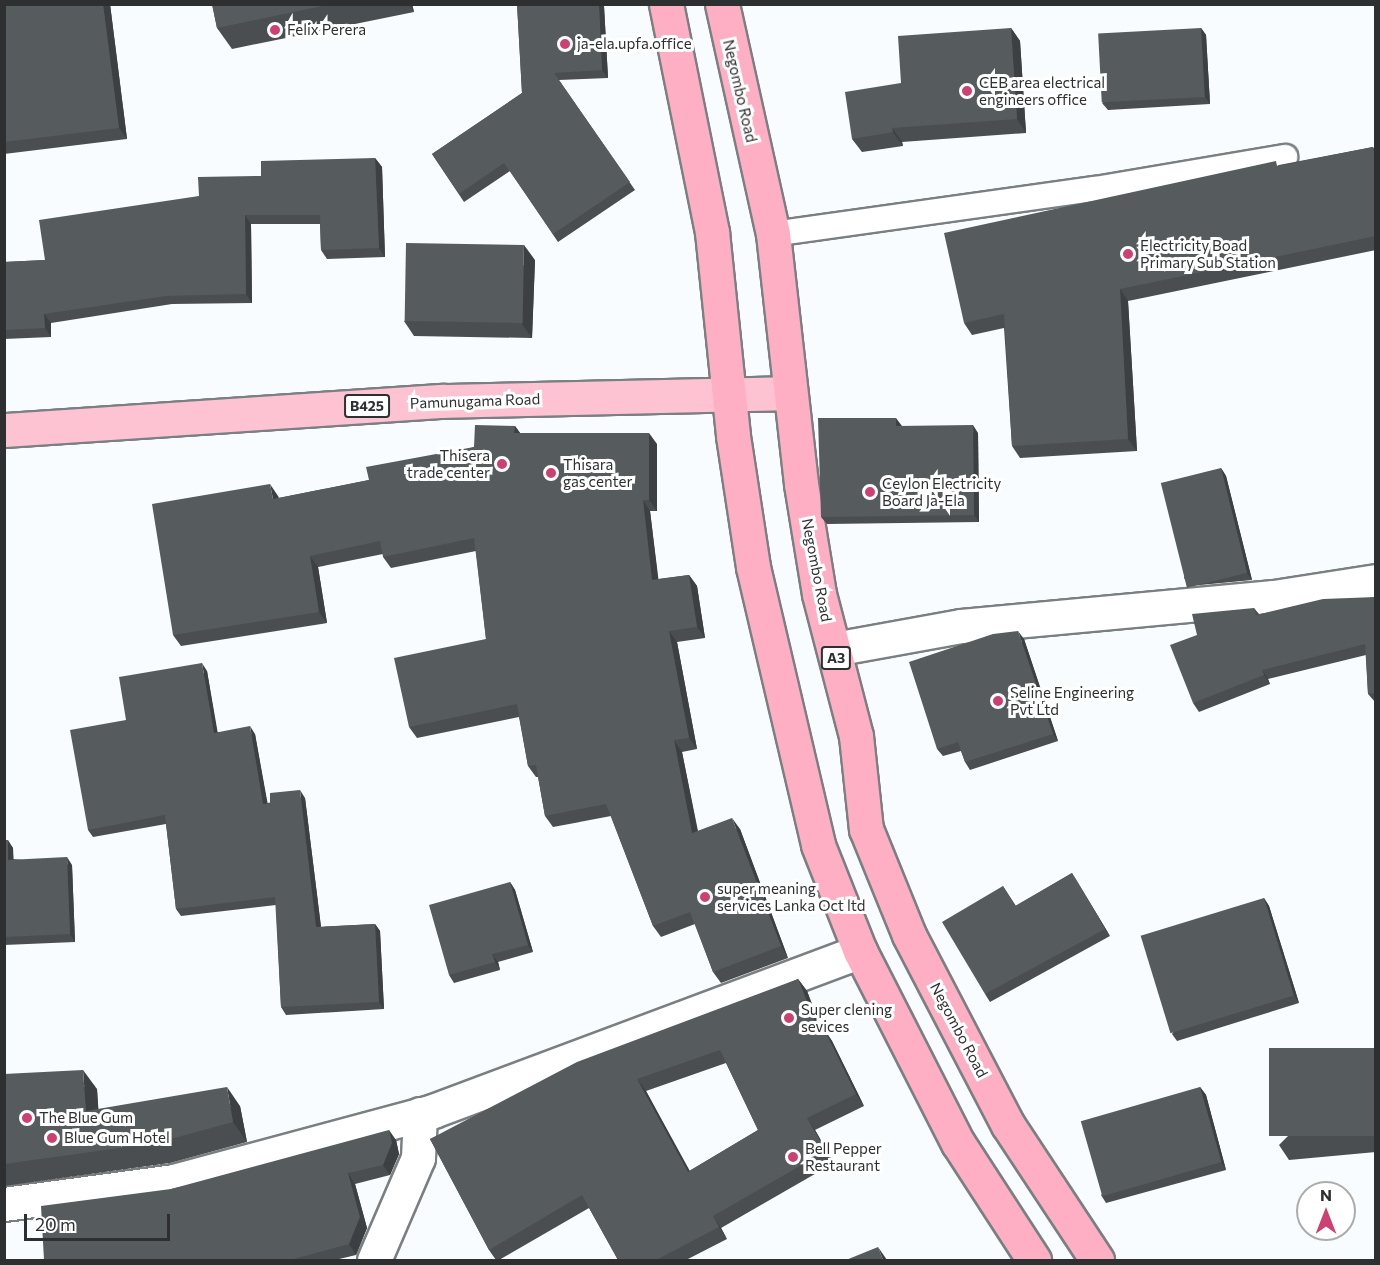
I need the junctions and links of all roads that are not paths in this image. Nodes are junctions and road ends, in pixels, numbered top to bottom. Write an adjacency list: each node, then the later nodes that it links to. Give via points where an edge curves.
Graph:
1 (666, 4): 6 (highway, via 712,232)
2 (722, 4): 4 (highway, Negombo Road / A3)
3 (1285, 157): 4 (lane, via 1095,189)
4 (773, 234): 5 (highway, Negombo Road / A3)
5 (789, 393): 6 (main road, Pamunugama Road); 9 (highway, Negombo Road / A3, via 819,594)
6 (729, 394): 7 (main road, Pamunugama Road / B425, via 442,401); 10 (highway, via 753,567 818,845)
7 (4, 430)
8 (1376, 580): 9 (street, via 1274,597 972,625)
9 (834, 649): 15 (highway, Negombo Road / A3, via 856,736 866,829 909,934 1008,1125)
10 (860, 951): 11 (street); 14 (highway, via 958,1143)
11 (420, 1114): 12 (street, via 174,1181); 13 (street, via 418,1158)
12 (4, 1204)
13 (374, 1260)
14 (1034, 1260)
15 (1097, 1260)

